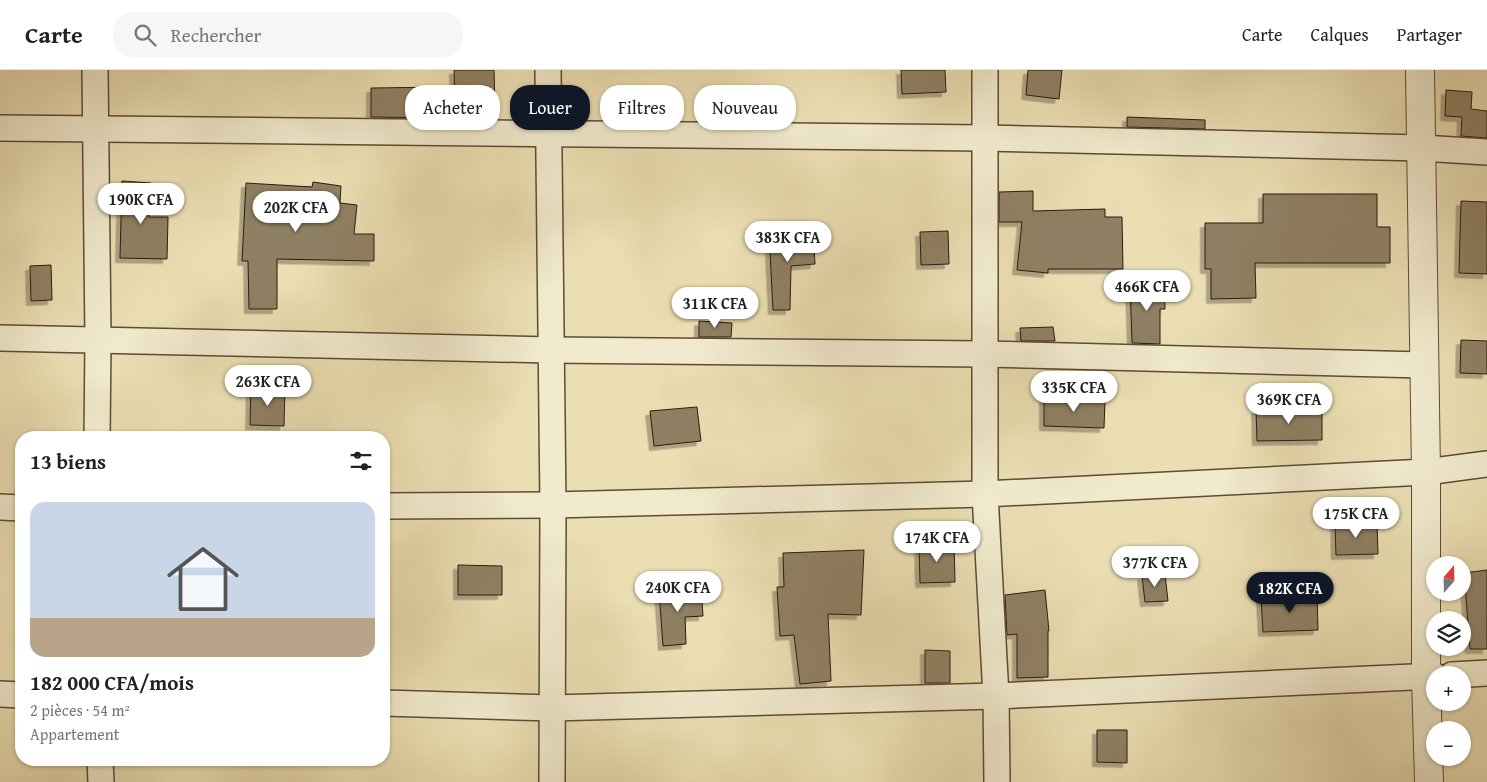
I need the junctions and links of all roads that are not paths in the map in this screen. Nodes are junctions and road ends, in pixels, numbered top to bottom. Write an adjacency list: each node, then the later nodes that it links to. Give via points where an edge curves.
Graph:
1 (95, 70): 6 (street)
2 (548, 70): 7 (street)
3 (984, 70): 8 (street)
4 (1420, 70): 9 (street)
5 (0, 128): 6 (street)
6 (96, 128): 7 (street); 12 (street)
7 (548, 135): 8 (street); 13 (street)
8 (985, 138): 9 (street); 14 (street)
9 (1422, 148): 10 (street); 15 (street)
10 (1487, 152)
11 (0, 338): 12 (street)
12 (98, 339): 13 (street); 16 (street)
13 (550, 350): 14 (street); 20 (street)
14 (985, 354): 15 (street); 19 (street)
15 (1424, 365): 18 (street)
16 (97, 431)
17 (1487, 464): 18 (street)
18 (1426, 472): 19 (street); 24 (street)
19 (985, 494): 20 (street); 30 (street)
20 (553, 505): 21 (street); 32 (street)
21 (390, 506)
22 (0, 507): 23 (street)
23 (15, 508)
24 (1437, 666)
25 (1487, 673): 26 (street)
26 (1471, 674)
27 (1426, 677): 30 (street)
28 (0, 694): 29 (street)
29 (15, 695)
30 (996, 696): 32 (street); 37 (street)
31 (390, 704): 32 (street)
32 (552, 708): 36 (street)
33 (1435, 711): 38 (street)
34 (100, 766): 35 (street)
35 (101, 782)
36 (552, 782)
37 (997, 782)
38 (1429, 782)

